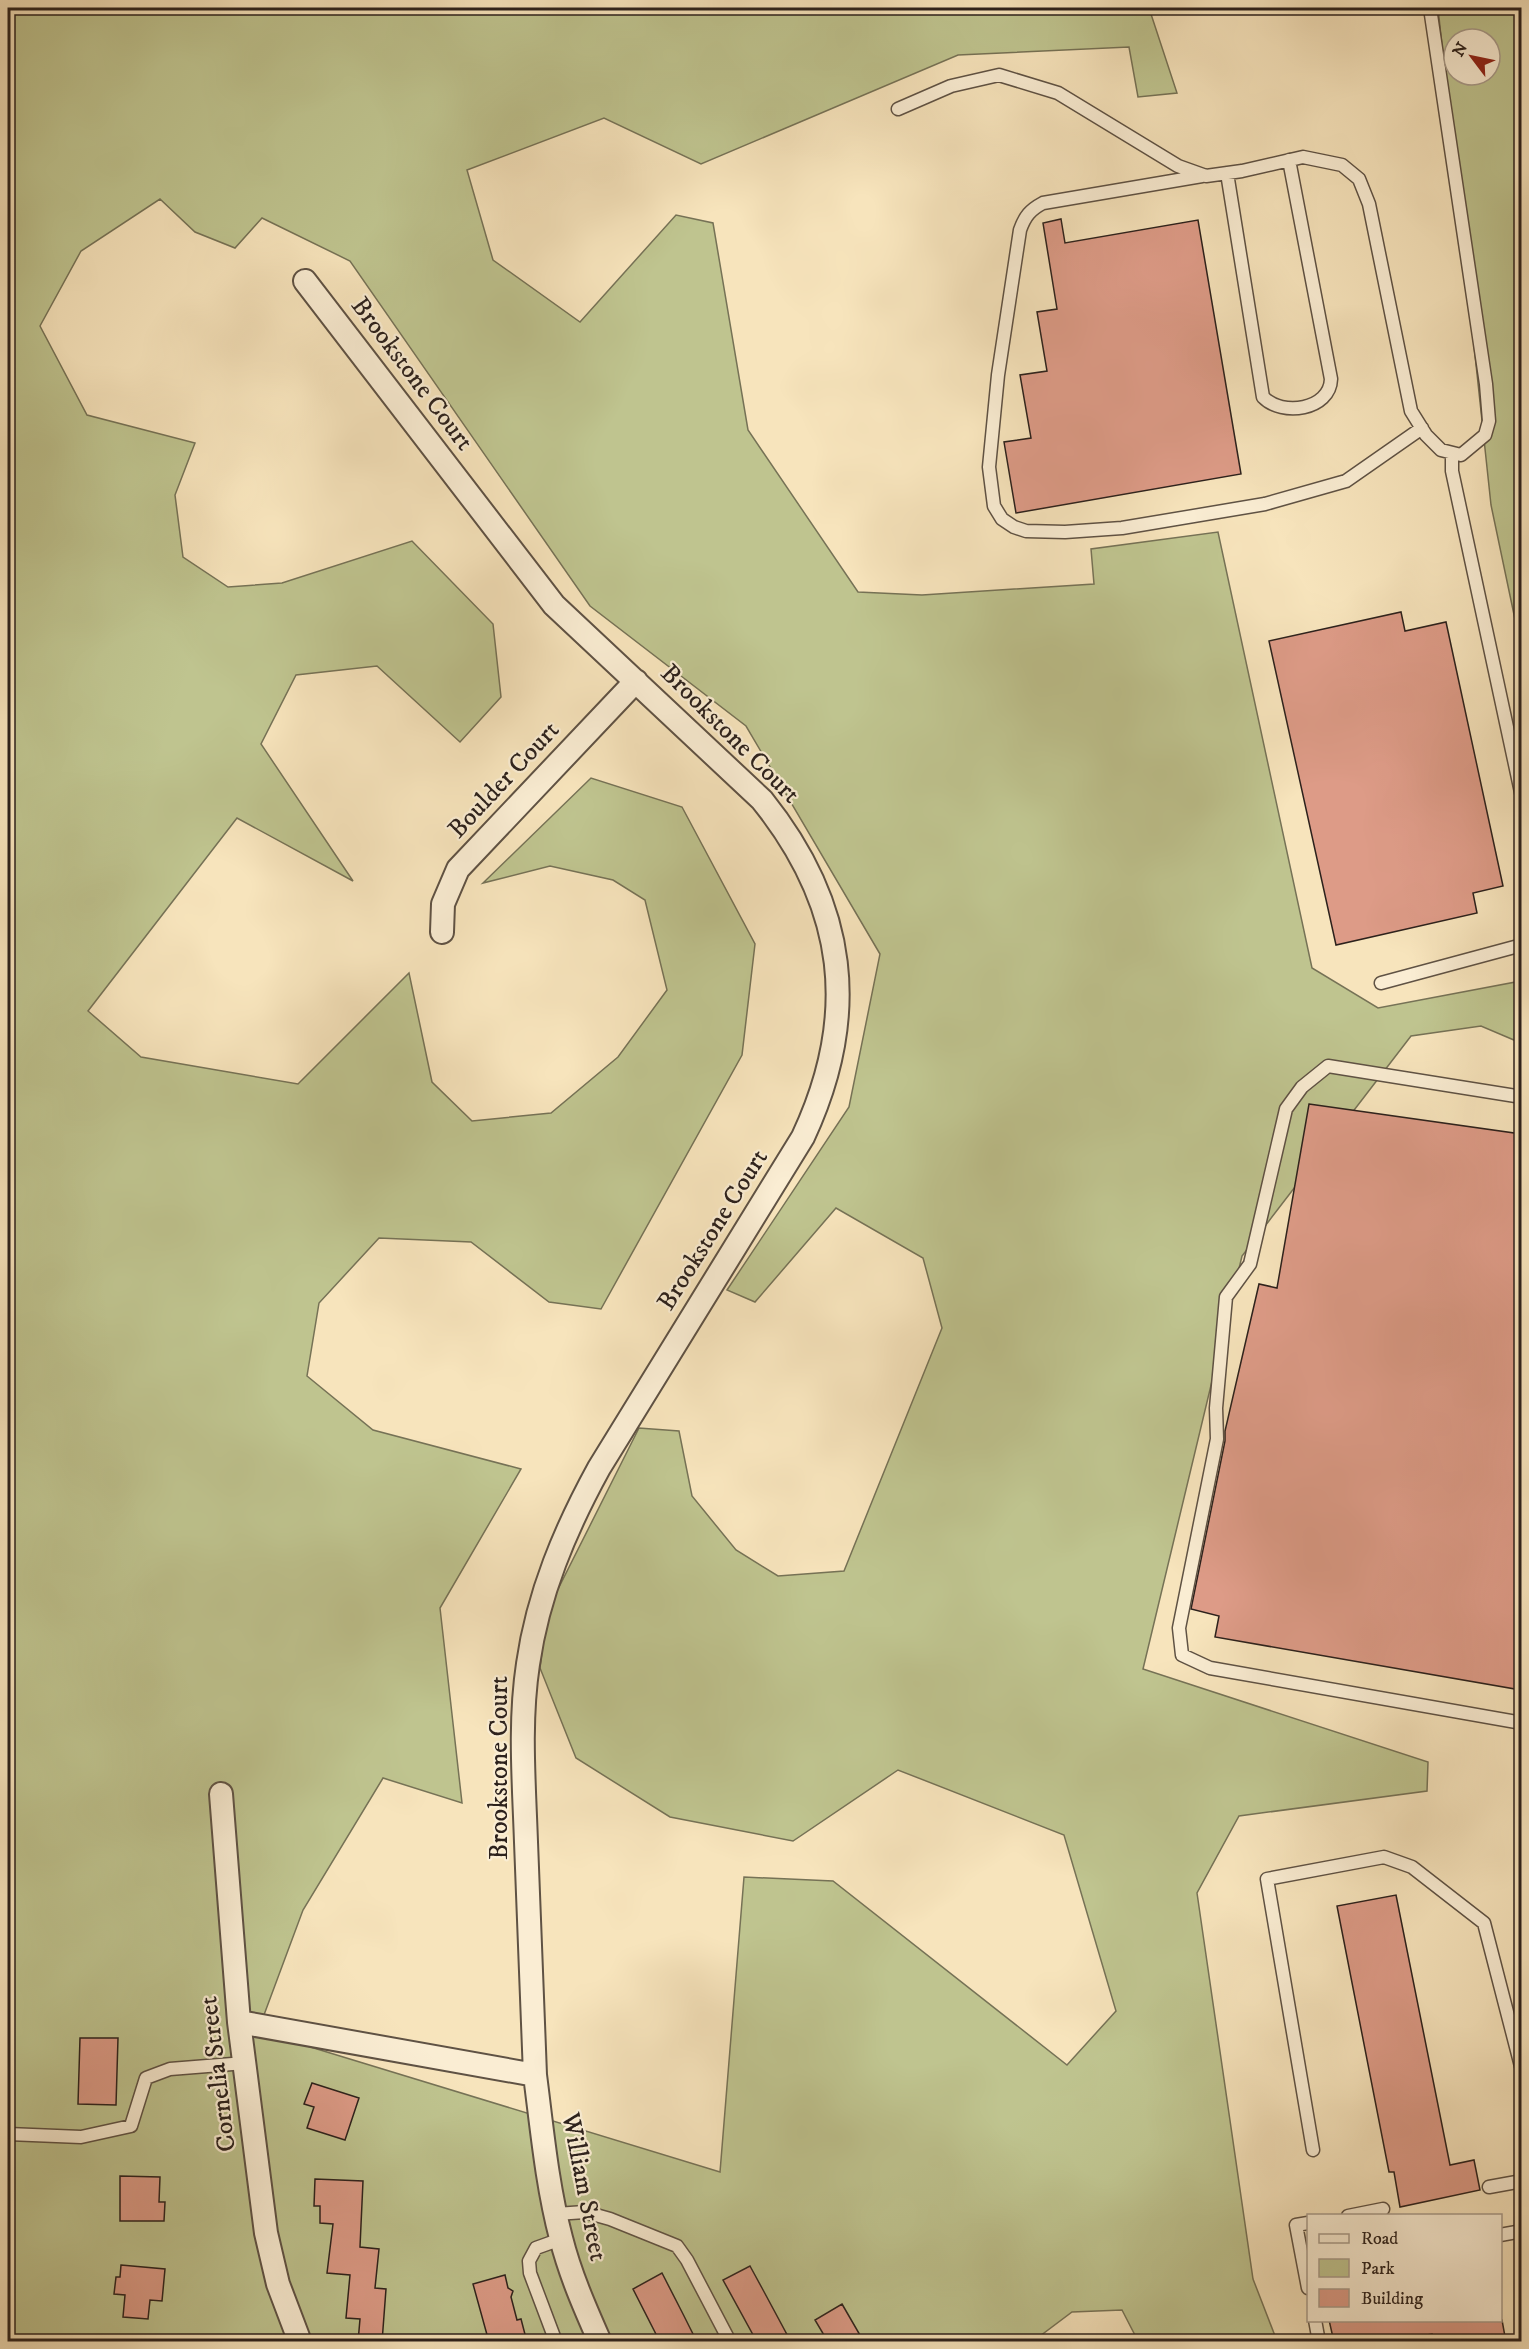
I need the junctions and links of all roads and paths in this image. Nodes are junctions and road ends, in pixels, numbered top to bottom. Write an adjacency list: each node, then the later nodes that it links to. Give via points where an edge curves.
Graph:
1 (1430, 8): 8 (lane, via 1489,421 1485,435 1461,455)
2 (898, 109): 5 (lane, via 951,86 999,75 1058,93 1178,166)
3 (1289, 160): 4 (lane); 4 (lane, via 1331,378 1328,393 1319,403 1284,409 1263,397); 7 (lane, via 1303,157 1342,165 1359,179 1369,204 1411,411)
4 (1227, 173): 5 (lane)
5 (1206, 176): 7 (lane, via 1043,203 1024,218 998,375 989,467 992,500 1002,519 1026,531 1065,532 1122,528 1265,504 1346,481)
6 (305, 281): 9 (street, Brookstone Court, via 554,605)
7 (1422, 428): 8 (lane, via 1441,450)
8 (1452, 453): 10 (lane, via 1455,490)
9 (636, 681): 11 (street, Boulder Court, via 458,869 443,904); 20 (street, Brookstone Court, via 762,800 785,828 821,898 833,941 838,976 837,1026 829,1072 803,1137 599,1468 557,1552 540,1608 523,1709)
10 (1521, 797)
11 (442, 932)
12 (1521, 945): 13 (lane)
13 (1381, 983)
14 (1521, 1097): 15 (lane, via 1328,1066 1302,1087 1286,1109 1250,1264 1226,1297 1217,1439 1179,1628 1182,1655 1210,1668)
15 (1521, 1723)
16 (221, 1794): 17 (street, Cornelia Street)
17 (239, 2022): 18 (street, Cornelia Street); 20 (street)
18 (244, 2063): 21 (lane, via 170,2068 146,2078 131,2126 81,2137); 34 (street, Cornelia Street, via 266,2233 278,2284)
19 (1521, 2070): 22 (lane, via 1484,1923 1412,1867 1384,1857 1267,1880)
20 (535, 2075): 26 (street, William Street)
21 (8, 2134)
22 (1313, 2150)
23 (1521, 2181): 24 (lane)
24 (1489, 2187)
25 (1383, 2209): 27 (lane)
26 (556, 2214): 31 (street, William Street); 37 (lane, via 585,2212 677,2246)
27 (1358, 2214)
28 (1307, 2223): 32 (lane, via 1296,2225)
29 (1521, 2231): 30 (lane)
30 (1502, 2235)
31 (561, 2239): 35 (lane, via 536,2248 529,2261); 36 (street, William Street, via 577,2290)
32 (1307, 2271)
33 (1315, 2322): 38 (lane)
34 (300, 2342)
35 (556, 2342)
36 (600, 2342)
37 (730, 2342)
38 (1319, 2342)

